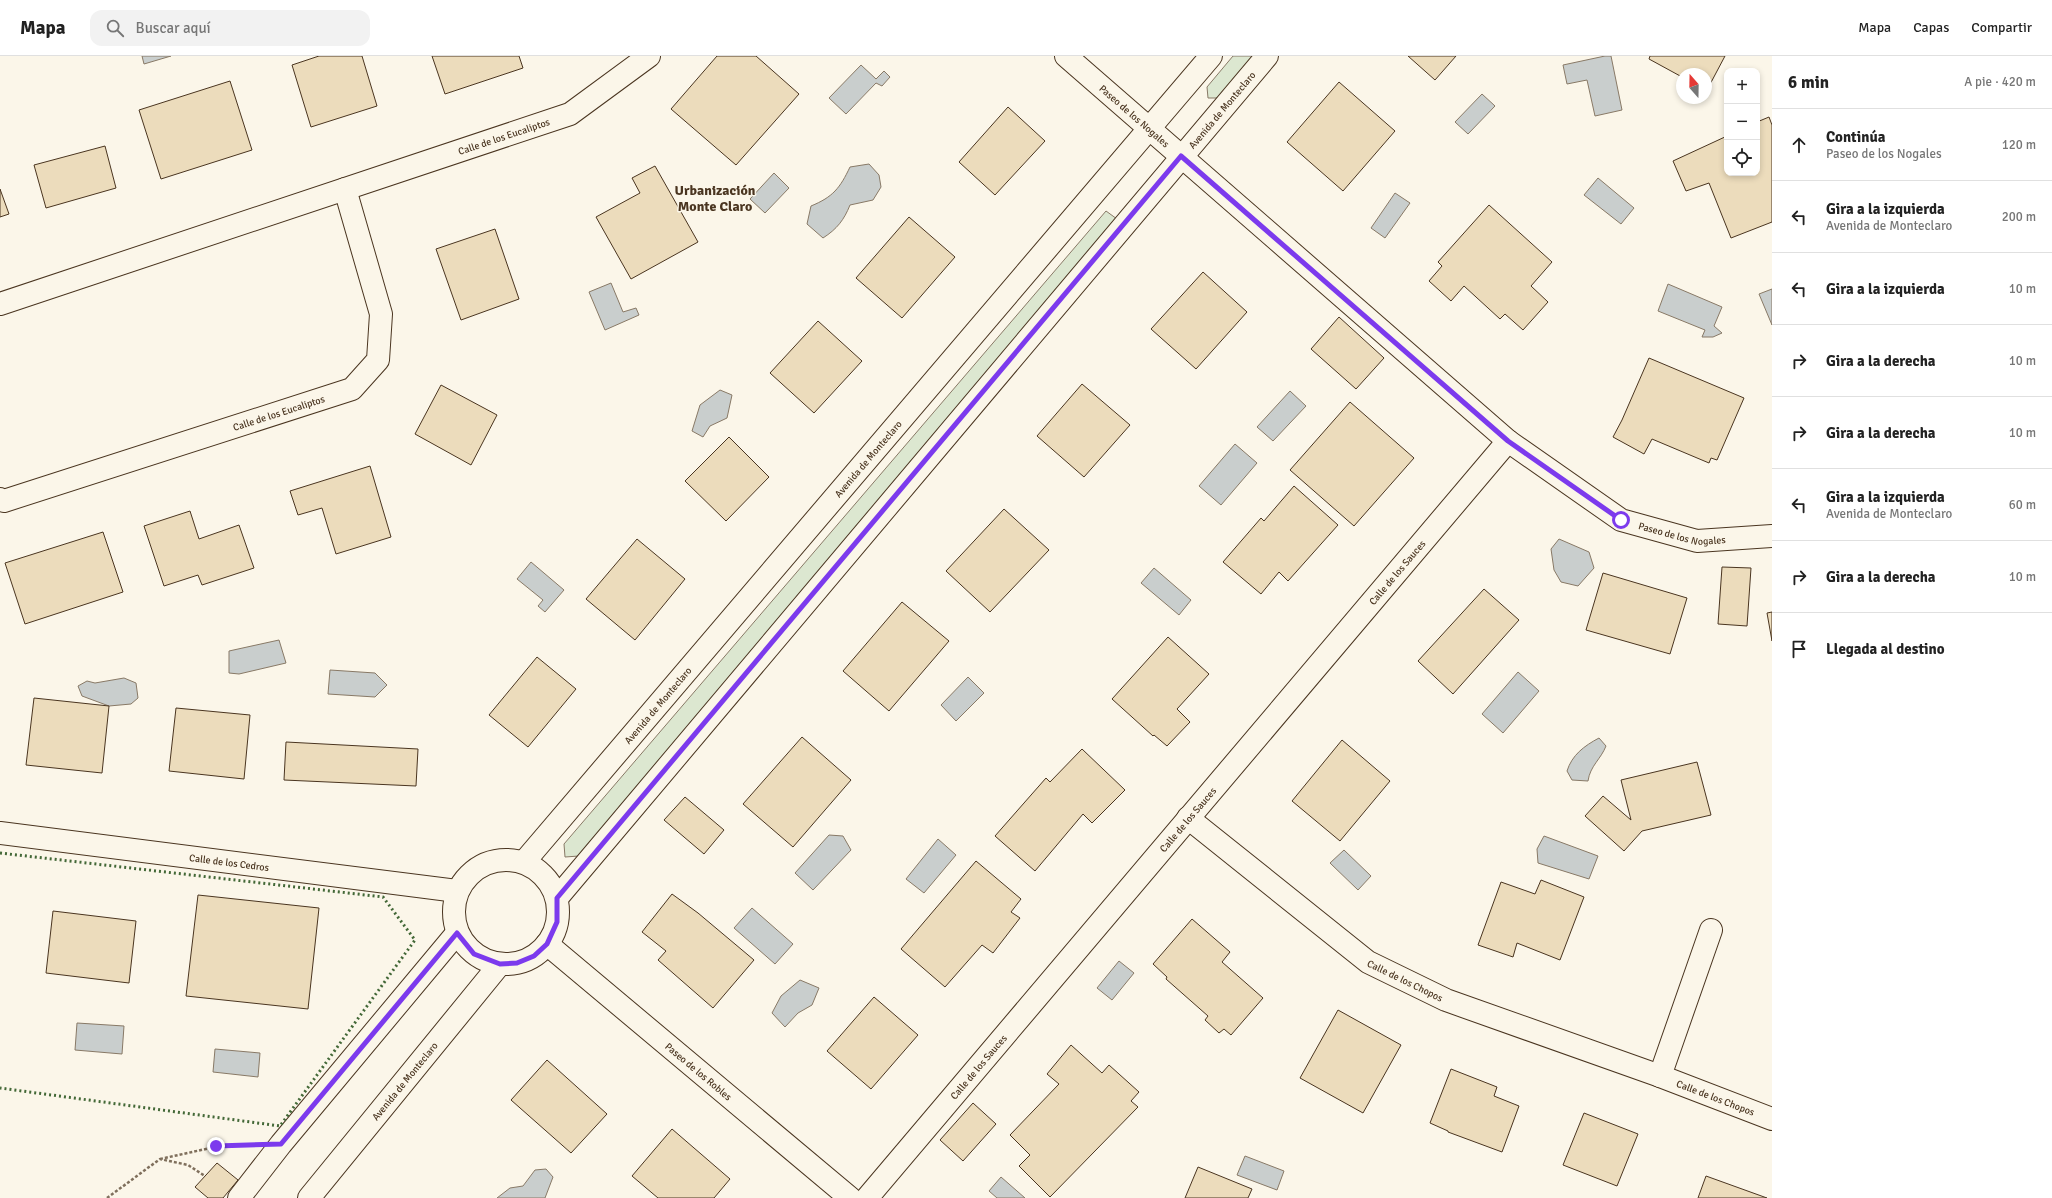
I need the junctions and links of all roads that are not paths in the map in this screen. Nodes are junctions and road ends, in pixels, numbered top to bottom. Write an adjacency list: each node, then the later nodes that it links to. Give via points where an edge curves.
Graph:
1 (649, 56): 7 (street, Calle de los Eucaliptos, via 570,114)
2 (1066, 56): 5 (street, Paseo de los Nogales)
3 (1212, 56): 5 (street, Avenida de Monteclaro)
4 (1267, 56): 6 (street, Avenida de Monteclaro)
5 (1150, 128): 6 (street, Paseo de los Nogales); 14 (street, Avenida de Monteclaro)
6 (1181, 156): 9 (street, Paseo de los Nogales); 16 (street, Avenida de Monteclaro)
7 (345, 189): 8 (street, Calle de los Eucaliptos); 10 (street, Calle de los Eucaliptos, via 381,314 378,360 352,389 4,501)
8 (0, 304)
9 (1508, 441): 11 (street, Paseo de los Nogales, via 1621,520 1697,541); 12 (street, Calle de los Sauces)
10 (0, 499)
11 (1772, 536)
12 (1188, 818): 21 (street, Calle de los Chopos, via 1368,962 1446,1000); 26 (street, Calle de los Sauces)
13 (0, 834): 15 (street, Calle de los Cedros)
14 (524, 862): 15 (street, via 498,860 474,870); 16 (street, via 539,870 550,882)
15 (457, 891): 18 (street, via 453,912)
16 (557, 898): 19 (street, via 557,922)
17 (1711, 930): 21 (street)
18 (457, 933): 20 (street, via 474,954); 23 (street)
19 (547, 944): 20 (street, via 534,956 517,963); 25 (street, Paseo de los Robles)
20 (500, 964): 24 (street, Avenida de Monteclaro)
21 (1660, 1076): 22 (street, Calle de los Chopos)
22 (1772, 1119)
23 (239, 1198)
24 (309, 1198)
25 (850, 1198)
26 (867, 1198)

